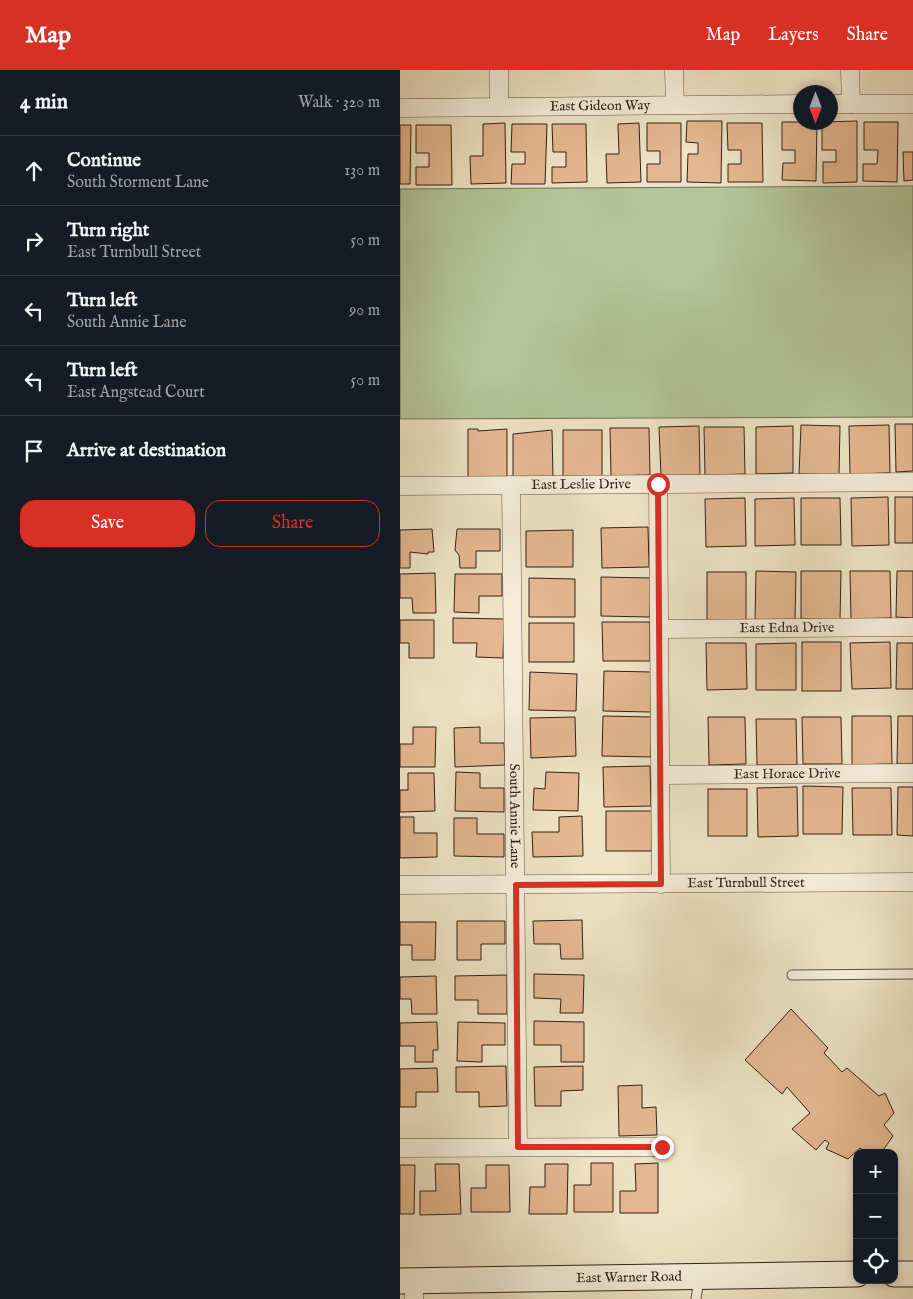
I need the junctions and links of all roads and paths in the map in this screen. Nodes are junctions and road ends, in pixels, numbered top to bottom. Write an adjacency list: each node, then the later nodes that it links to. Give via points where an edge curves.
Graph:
1 (499, 70): 9 (street)
2 (674, 70): 8 (street)
3 (850, 70): 6 (street)
4 (793, 104): 8 (street, East Gideon Way)
5 (838, 104): 6 (street)
6 (851, 104): 7 (street)
7 (913, 104)
8 (675, 105): 9 (street, East Gideon Way)
9 (499, 107): 10 (street, East Gideon Way)
10 (400, 108)
11 (913, 482): 12 (street, East Leslie Drive)
12 (658, 484): 13 (street, East Leslie Drive); 16 (street)
13 (511, 485): 14 (street, East Leslie Drive); 22 (street, South Annie Lane)
14 (400, 486)
15 (913, 627): 16 (street, East Edna Drive)
16 (660, 629): 18 (street)
17 (913, 773): 18 (street, East Horace Drive)
18 (661, 775): 20 (street)
19 (913, 882): 20 (street, East Turnbull Street)
20 (661, 884): 22 (street, East Turnbull Street)
21 (400, 885): 22 (street, East Turnbull Street)
22 (516, 885): 25 (street, South Annie Lane)
23 (913, 974): 24 (lane)
24 (792, 975)
25 (518, 1147): 26 (street); 27 (street)
26 (662, 1147)
27 (400, 1148)
28 (853, 1274): 32 (main road, East Warner Road)
29 (898, 1274): 30 (main road)
30 (913, 1274)
31 (409, 1287): 32 (main road, East Warner Road)
32 (698, 1288)

